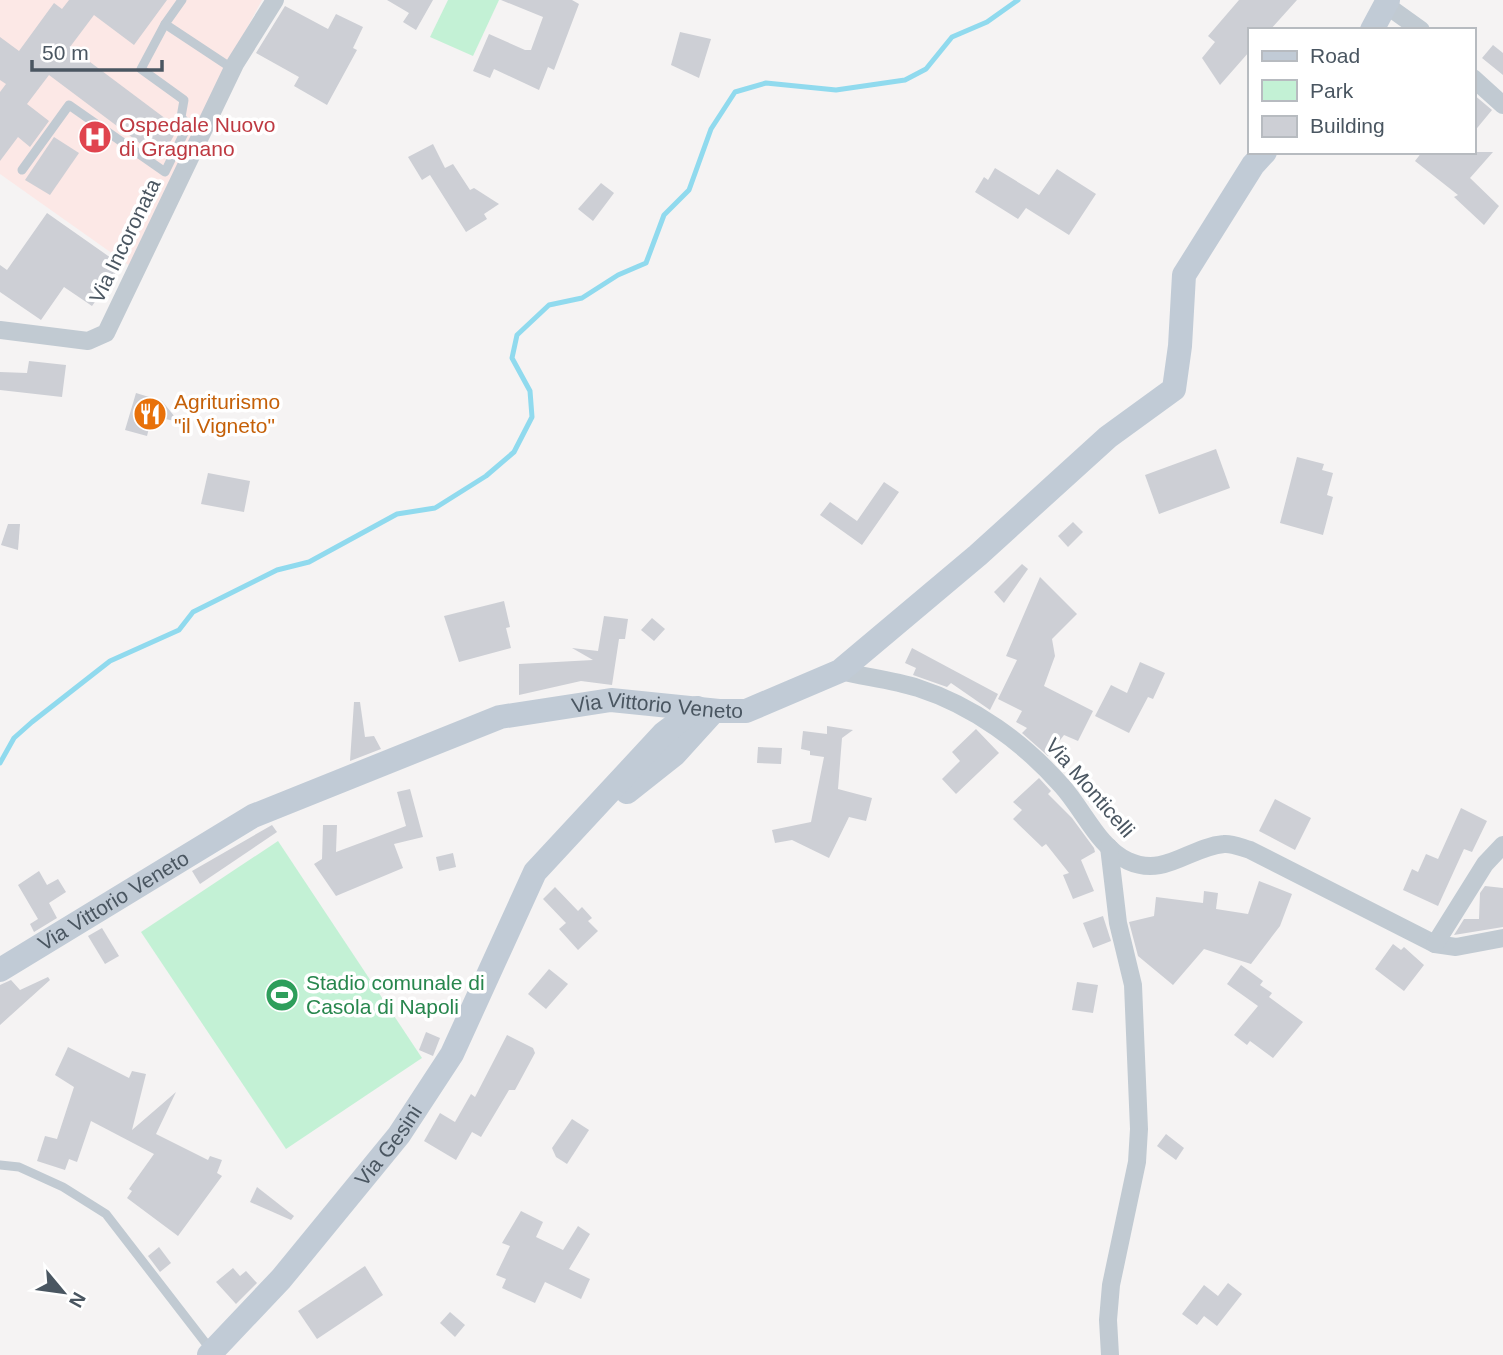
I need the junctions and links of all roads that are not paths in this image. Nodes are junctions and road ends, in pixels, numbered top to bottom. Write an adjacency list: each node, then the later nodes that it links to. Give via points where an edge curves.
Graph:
1 (182, 0): 4 (lane)
2 (275, 0): 7 (street, Via Incoronata)
3 (1387, 2): 5 (street); 6 (street)
4 (166, 24): 7 (lane); 11 (lane, via 141,69 184,100 181,117 186,129 165,172 69,105)
5 (1373, 28)
6 (1419, 28)
7 (233, 69): 12 (street, Via Incoronata, via 106,333 88,341)
8 (1475, 80): 9 (street)
9 (1503, 105)
10 (1263, 154): 13 (street, Via Vittorio Veneto, via 1184,275 1174,389 1108,436 978,555)
11 (22, 170)
12 (0, 330)
13 (840, 671): 15 (street, Via Vittorio Veneto); 18 (street, Via Monticelli, via 917,688 1009,735 1045,767)
14 (706, 709): 15 (street, Via Vittorio Veneto); 16 (street); 19 (street, Via Gesini, via 664,733 535,872); 22 (street, Via Vittorio Veneto, via 611,700 500,717 253,816)
15 (746, 711): 16 (street)
16 (675, 754): 19 (street, via 634,785)
17 (1503, 845): 21 (street, via 1485,864)
18 (1109, 847): 21 (street, Via Monticelli, via 1148,868 1226,844 1250,850); 25 (street, via 1118,923 1133,985 1139,1129 1137,1162 1111,1285)
19 (519, 902): 24 (street, Via Gesini, via 452,1054 399,1135 281,1279)
20 (1503, 939): 21 (street, Via Monticelli, via 1456,947)
21 (1435, 944)
22 (0, 970)
23 (0, 1165): 24 (lane, via 19,1167 63,1186 106,1214)
24 (211, 1353)
25 (1110, 1355)

